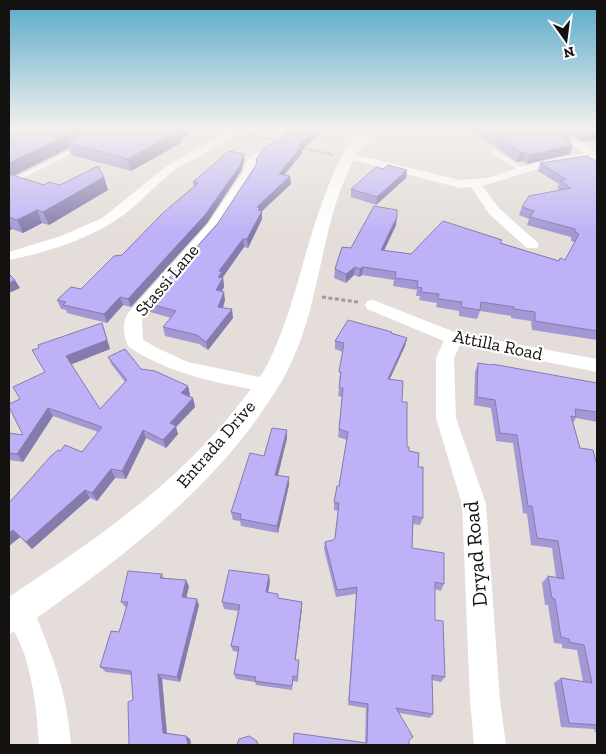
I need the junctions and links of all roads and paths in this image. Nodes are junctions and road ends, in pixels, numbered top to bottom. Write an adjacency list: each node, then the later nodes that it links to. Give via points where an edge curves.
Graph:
1 (50, 162): 9 (lane)
2 (183, 162): 12 (street, via 88,231)
3 (252, 162): 18 (street, Stassi Lane, via 249,172 213,227 134,317 133,330 135,343 153,356 186,369)
4 (339, 162): 18 (street, Entrada Drive, via 292,332 281,362)
5 (370, 162): 10 (street)
6 (510, 162): 8 (lane)
7 (564, 162): 8 (street)
8 (523, 170): 10 (street)
9 (9, 183)
10 (475, 185): 11 (street, via 495,212)
11 (532, 245)
12 (9, 256)
13 (320, 297): 14 (path)
14 (346, 301)
15 (373, 304): 16 (street, Attilla Road)
16 (454, 338): 17 (street, Attilla Road); 21 (street, Dryad Road, via 445,358 446,418 474,504)
17 (597, 365)
18 (267, 385): 19 (street, Entrada Drive, via 230,434 167,500 92,560)
19 (14, 614): 20 (street, via 39,656 52,710)
20 (55, 745)
21 (490, 745)

